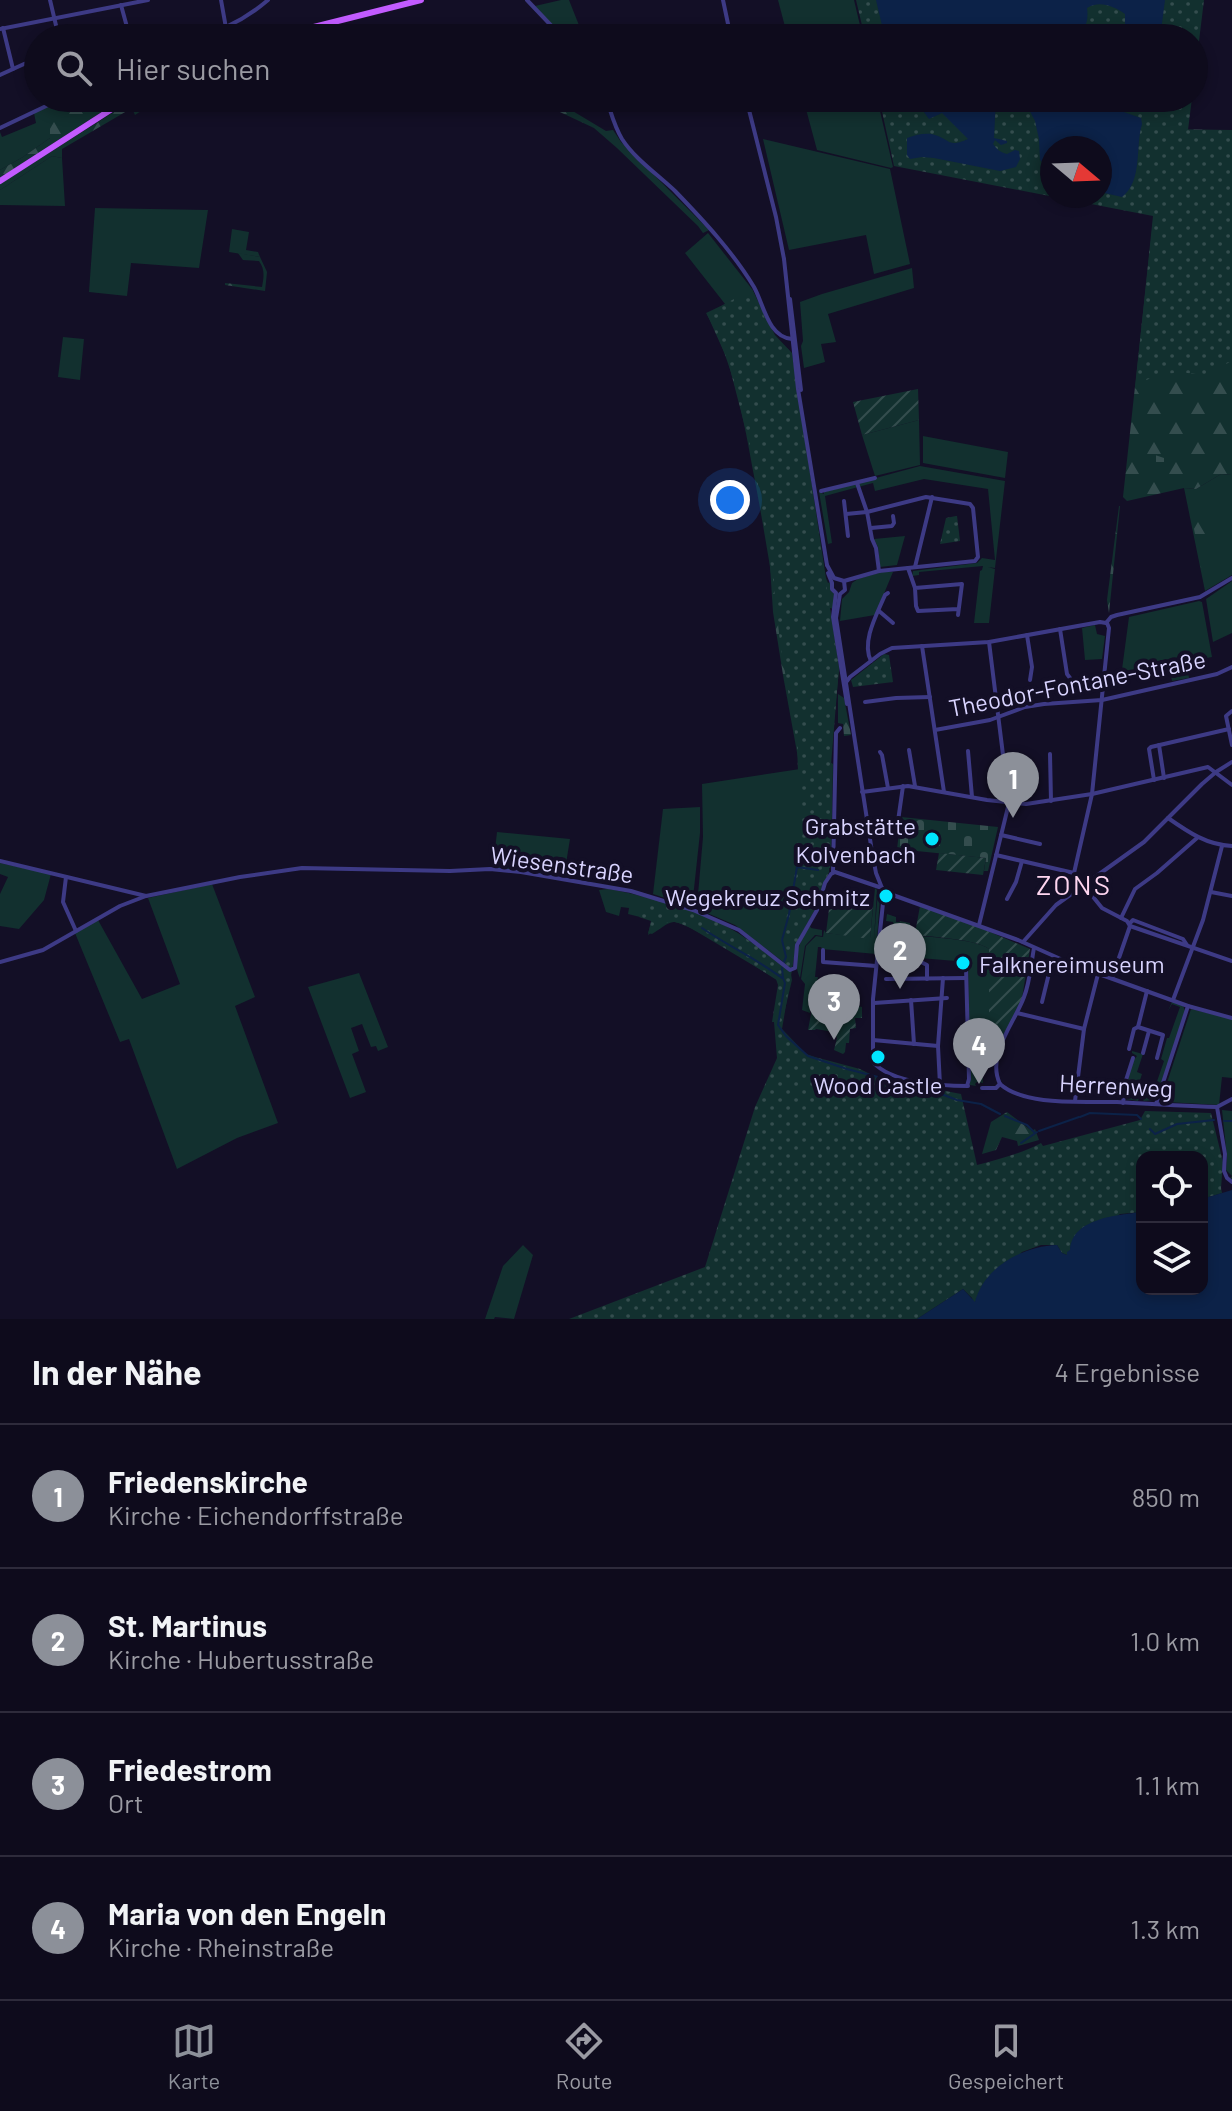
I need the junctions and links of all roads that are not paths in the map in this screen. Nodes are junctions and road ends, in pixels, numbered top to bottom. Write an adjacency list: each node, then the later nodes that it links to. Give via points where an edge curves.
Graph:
1 (50, 0): 9 (street)
2 (148, 0): 8 (street)
3 (221, 0): 14 (street)
4 (268, 0): 15 (street)
5 (421, 0): 16 (main road)
6 (527, 0): 17 (street)
7 (723, 0): 18 (street)
8 (121, 5): 9 (street); 13 (street)
9 (54, 18): 11 (street); 12 (street)
10 (24, 24): 19 (street)
11 (26, 24)
12 (56, 24)
13 (126, 24)
14 (225, 24)
15 (233, 24)
16 (326, 24)
17 (550, 24)
18 (728, 24)
19 (2, 29): 21 (street)
20 (24, 65): 21 (street)
21 (13, 69): 22 (street)
22 (0, 75)
23 (34, 112): 27 (street)
24 (107, 112): 28 (main road)
25 (611, 112): 29 (street, via 625,142 706,225 750,281 775,331)
26 (750, 112): 29 (street, via 776,217)
27 (0, 128)
28 (0, 181)
29 (794, 340): 45 (street, via 827,565)
30 (875, 478): 31 (street)
31 (857, 483): 32 (street); 35 (street)
32 (821, 491)
33 (932, 497): 35 (street); 40 (street); 40 (street, via 972,506 977,560)
34 (844, 501): 36 (street)
35 (867, 512): 36 (street); 38 (street)
36 (846, 514): 39 (street)
37 (893, 516): 38 (street, via 892,526)
38 (871, 528): 42 (street)
39 (848, 536)
40 (915, 567): 41 (street)
41 (908, 568): 42 (street); 48 (street)
42 (879, 571): 46 (street)
43 (961, 576): 47 (street)
44 (1232, 578): 53 (street, via 1200,597 1117,615)
45 (835, 581): 46 (street); 50 (street, via 832,589)
46 (845, 584): 50 (street)
47 (962, 584): 48 (street); 48 (street, via 958,612 918,611)
48 (915, 588)
49 (888, 593): 51 (street)
50 (838, 594): 61 (street); 61 (street, via 833,617)
51 (879, 611): 52 (street); 58 (street, via 867,645)
52 (893, 623)
53 (1106, 623): 54 (street); 67 (street)
54 (1060, 629): 55 (street); 63 (street)
55 (1027, 635): 56 (street); 64 (street)
56 (989, 642): 57 (street); 70 (street)
57 (922, 646): 58 (street, via 892,648); 66 (street)
58 (871, 661): 60 (street)
59 (1232, 667): 67 (street, Theodor-Fontane-Straße)
60 (860, 669): 61 (street); 62 (street)
61 (844, 673): 62 (street); 65 (street); 74 (street)
62 (853, 675): 65 (street)
63 (1070, 678)
64 (1030, 680)
65 (846, 682): 74 (street)
66 (930, 697): 68 (street); 73 (street)
67 (1102, 700): 70 (street, Theodor-Fontane-Straße, via 1025,707); 91 (street)
68 (865, 702)
69 (1232, 711): 72 (street, via 1226,716)
70 (998, 717): 73 (street, Theodor-Fontane-Straße); 94 (street)
71 (840, 728): 105 (street)
72 (1229, 729): 75 (street); 76 (street)
73 (935, 730): 90 (street)
74 (853, 734): 89 (street)
75 (1159, 745): 83 (street); 84 (street, via 1150,748)
76 (1232, 745)
77 (909, 750): 87 (street)
78 (968, 751): 92 (street)
79 (880, 752): 88 (street)
80 (1050, 754): 93 (street)
81 (1232, 762): 82 (street)
82 (1216, 772): 83 (street, via 1204,767); 85 (street); 95 (street)
83 (1164, 778): 84 (street)
84 (1154, 780): 91 (street)
85 (1232, 785)
86 (903, 786): 87 (street); 88 (street); 96 (street, via 897,828)
87 (915, 786): 90 (street)
88 (888, 788): 89 (street)
89 (862, 792): 109 (street)
90 (944, 792): 92 (street)
91 (1092, 794): 93 (street); 106 (street)
92 (972, 797): 94 (street)
93 (1051, 801): 94 (street)
94 (1009, 803): 97 (street)
95 (1168, 818): 98 (street); 108 (street)
96 (876, 829)
97 (1001, 835): 99 (street); 102 (street)
98 (1197, 838): 100 (street); 116 (street, via 1135,889)
99 (1040, 844)
100 (1222, 846): 101 (street); 110 (street)
101 (1232, 846)
102 (996, 855): 104 (street); 118 (street)
103 (0, 861): 107 (street)
104 (1022, 861): 106 (street); 114 (street)
105 (833, 873): 109 (street); 112 (street, Wiesenstraße, via 800,937 795,968 790,970 739,930 693,910 631,891 521,872 302,868)
106 (1074, 873): 108 (street)
107 (66, 877): 112 (street); 120 (street, via 63,902)
108 (1083, 885): 116 (street, via 1102,908); 119 (street)
109 (882, 888): 111 (street); 115 (street)
110 (1211, 892): 113 (street); 123 (street)
111 (890, 894): 115 (street); 118 (street)
112 (147, 896): 120 (street)
113 (1232, 896)
114 (1007, 899)
115 (883, 903): 125 (street)
116 (1121, 918): 117 (street)
117 (1130, 924): 123 (street, via 1133,920 1183,939); 129 (street)
118 (979, 925): 121 (street)
119 (1037, 926): 121 (street); 122 (street)
120 (76, 931): 128 (street, via 43,950)
121 (1023, 942): 122 (street)
122 (1033, 947): 126 (street); 145 (street, via 1026,993)
123 (1190, 948): 127 (street); 141 (street)
124 (823, 950): 130 (street, via 823,962)
125 (878, 955): 130 (street); 137 (street, via 915,959 927,965)
126 (1053, 957): 132 (street); 142 (street)
127 (1232, 961)
128 (0, 962)
129 (1117, 962): 132 (street); 136 (street)
130 (876, 966): 133 (street)
131 (966, 967): 135 (street)
132 (1101, 974): 136 (street); 148 (street)
133 (875, 977): 137 (street); 143 (street)
134 (943, 978): 135 (street); 137 (street); 139 (street)
135 (966, 978): 159 (street)
136 (1112, 978): 138 (street)
137 (927, 979)
138 (1147, 991): 141 (street); 147 (street)
139 (945, 998): 140 (street); 152 (street)
140 (911, 1000): 143 (street); 151 (street)
141 (1173, 1000): 144 (street)
142 (1042, 1002)
143 (874, 1003): 150 (street)
144 (1188, 1006): 146 (street); 163 (street)
145 (1017, 1013): 148 (street); 157 (street, via 998,1054)
146 (1232, 1018)
147 (1138, 1027): 149 (street); 153 (street)
148 (1084, 1029): 161 (street)
149 (1149, 1031): 154 (street); 156 (street, via 1163,1035)
150 (873, 1040): 151 (street); 158 (street, via 873,1064 886,1073)
151 (914, 1044): 152 (street)
152 (938, 1046): 158 (street)
153 (1129, 1049)
154 (1143, 1053)
155 (1133, 1058): 162 (street)
156 (1157, 1058)
157 (1000, 1084): 159 (street); 161 (street, Herrenweg, via 1018,1095)
158 (940, 1085): 159 (street)
159 (968, 1086)
160 (1232, 1099): 164 (street)
161 (1075, 1101): 162 (street, Herrenweg)
162 (1123, 1103): 163 (street, Herrenweg)
163 (1156, 1104): 164 (street, Herrenweg)
164 (1217, 1107): 165 (street, via 1226,1176)
165 (1232, 1182)

